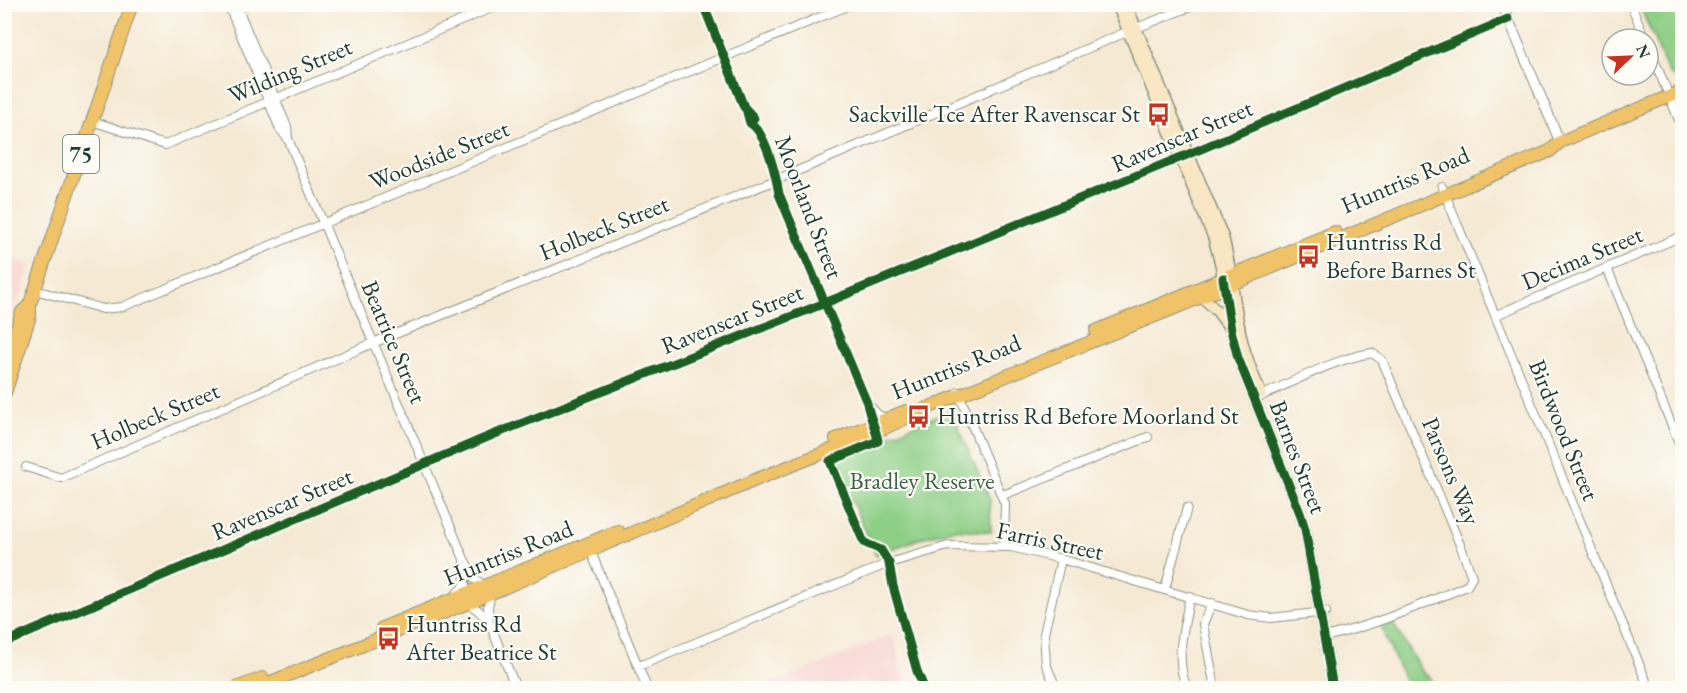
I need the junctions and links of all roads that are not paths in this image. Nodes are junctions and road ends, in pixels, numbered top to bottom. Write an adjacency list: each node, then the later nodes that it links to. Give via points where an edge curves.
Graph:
1 (132, 4): 21 (main road, 75)
2 (228, 4): 19 (street, Beatrice Street)
3 (236, 4): 19 (street, Beatrice Street)
4 (501, 4): 19 (street, Wilding Street)
5 (703, 4): 15 (street, Moorland Street)
6 (852, 4): 15 (street, Woodside Street)
7 (1117, 4): 14 (main road)
8 (1126, 4): 14 (main road)
9 (1197, 4): 14 (street, Holbeck Street)
10 (1502, 4): 12 (street)
11 (1631, 4): 13 (street)
12 (1508, 19): 24 (street); 25 (street, Ravenscar Street)
13 (1641, 27)
14 (1132, 31): 25 (main road); 26 (street, Holbeck Street)
15 (724, 59): 20 (street, Moorland Street, via 744,107); 28 (street, Woodside Street)
16 (1660, 73): 18 (street)
17 (1683, 91): 18 (main road, Huntriss Road)
18 (1670, 96): 23 (street); 24 (main road, Huntriss Road)
19 (272, 100): 21 (street, Wilding Street, via 165,145); 28 (street, Beatrice Street, via 287,127 288,139)
20 (753, 115)
21 (92, 121): 32 (main road, 75)
22 (750, 123): 26 (street, Moorland Street, via 759,132)
23 (1683, 127)
24 (1560, 142): 27 (main road, Huntriss Road, via 1550,151)
25 (1185, 156): 31 (main road); 34 (street, Ravenscar Street)
26 (776, 180): 34 (street, Moorland Street); 38 (street, Holbeck Street)
27 (1444, 190): 31 (main road, Huntriss Road); 36 (street, Birdwood Street)
28 (324, 224): 32 (street, Woodside Street, via 122,307 103,309); 38 (street, Beatrice Street)
29 (1683, 236): 30 (street, Decima Street)
30 (1607, 268): 36 (street, Decima Street); 45 (street)
31 (1228, 281): 33 (main road, Huntriss Road); 37 (main road, Barnes Street); 40 (main road, Huntriss Road); 42 (main road, Barnes Street)
32 (35, 290): 35 (main road, 75)
33 (1202, 297): 37 (main road); 40 (main road, Huntriss Road)
34 (825, 303): 43 (street, Moorland Street, via 867,403); 46 (street, Ravenscar Street)
35 (30, 304): 39 (main road, 75, via 22,312); 41 (main road, 75, via 30,316)
36 (1496, 315): 76 (street, Birdwood Street)
37 (1231, 330): 42 (main road, Barnes Street, via 1238,358)
38 (373, 344): 46 (street, Beatrice Street); 47 (street, Holbeck Street, via 61,478)
39 (4, 368)
40 (958, 393): 43 (main road, Huntriss Road); 48 (street); 50 (main road, Huntriss Road)
41 (4, 396)
42 (1258, 397): 61 (main road, Barnes Street, via 1300,513); 63 (street, Parsons Way, via 1361,355 1372,353 1382,360 1472,577 1467,586 1350,632)
43 (886, 418): 50 (main road, Huntriss Road)
44 (1148, 437): 48 (street)
45 (1683, 450)
46 (424, 464): 53 (street, Beatrice Street); 64 (street, Ravenscar Street)
47 (26, 467)
48 (1003, 495): 51 (street)
49 (1187, 508): 55 (street)
50 (589, 547): 56 (main road, Huntriss Road); 65 (street)
51 (1004, 547): 52 (street, Farris Street); 54 (street, Farris Street, via 948,546)
52 (1061, 558): 55 (street, Farris Street); 71 (street, via 1044,634 1046,664)
53 (464, 559): 56 (street, Beatrice Street, via 475,579); 58 (street, Beatrice Street, via 463,589)
54 (889, 562): 65 (street, Farris Street); 70 (street)
55 (1165, 589): 57 (street, Farris Street)
56 (488, 590): 58 (main road, Huntriss Road); 59 (main road, Huntriss Road); 62 (street)
57 (1190, 596): 60 (street, Farris Street); 72 (street, via 1180,646 1181,676)
58 (441, 603): 66 (main road, Huntriss Road)
59 (468, 603): 62 (street); 67 (main road, Huntriss Road)
60 (1212, 603): 61 (street, Farris Street, via 1271,618); 73 (street, via 1203,624)
61 (1323, 612): 63 (main road, Barnes Street)
62 (489, 622): 68 (street)
63 (1327, 637): 74 (main road, Barnes Street); 75 (main road, Barnes Street)
64 (4, 643)
65 (639, 666): 69 (street)
66 (236, 688)
67 (256, 688)
68 (516, 688)
69 (647, 688)
70 (924, 688)
71 (1056, 688)
72 (1186, 688)
73 (1215, 688)
74 (1333, 688)
75 (1340, 688)
76 (1650, 688)

